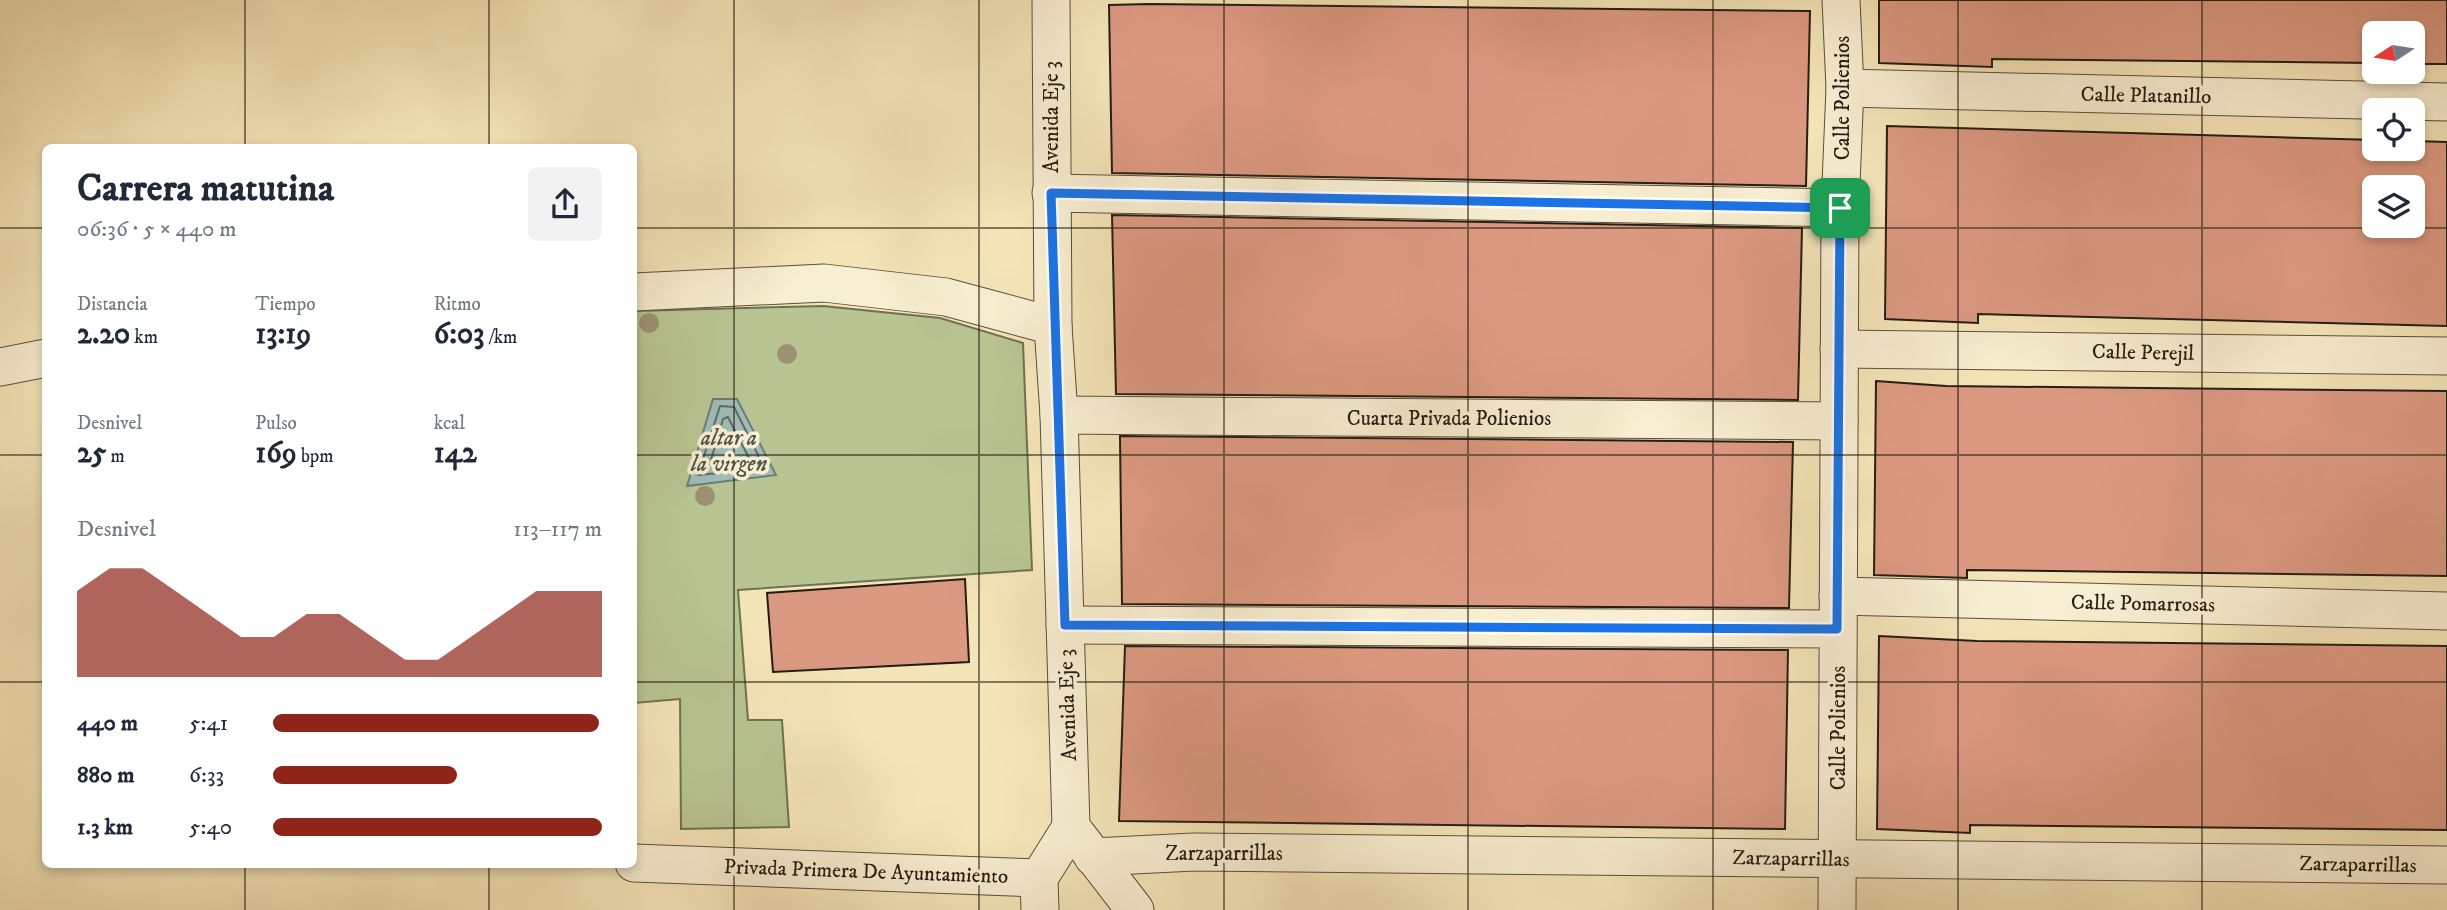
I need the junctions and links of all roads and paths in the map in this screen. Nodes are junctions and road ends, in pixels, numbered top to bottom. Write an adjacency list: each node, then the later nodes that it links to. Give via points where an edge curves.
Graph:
1 (1051, 0): 5 (street, Avenida Eje 3)
2 (1841, 0): 3 (street, Calle Polienios)
3 (1845, 88): 4 (street, Calle Platanillo); 6 (street, Calle Polienios)
4 (2447, 102)
5 (1051, 193): 6 (street); 8 (street, Avenida Eje 3)
6 (1840, 208): 9 (street, Calle Polienios)
7 (637, 292): 8 (street, via 824,283 946,297)
8 (1053, 326): 13 (street, Avenida Eje 3)
9 (1839, 349): 10 (street, Calle Perejil); 14 (street, Calle Polienios)
10 (2447, 356)
11 (42, 359): 12 (street)
12 (0, 367)
13 (1059, 415): 14 (street, Cuarta Privada Polienios); 17 (street, Avenida Eje 3)
14 (1839, 421): 16 (street, Calle Polienios)
15 (2447, 611): 16 (street, Calle Pomarrosas)
16 (1838, 613): 17 (street, Calle Pomarrosas); 21 (street, Calle Polienios)
17 (1065, 625): 18 (street, Avenida Eje 3)
18 (1071, 827): 20 (street); 24 (street, Privada Primera De Ayuntamiento)
19 (1135, 854): 20 (street); 21 (street, Zarzaparrillas); 25 (street)
20 (1093, 857): 25 (street)
21 (1839, 858): 23 (street, Zarzaparrillas); 26 (street, Calle Polienios)
22 (637, 863): 24 (street, Privada Primera De Ayuntamiento)
23 (2447, 865)
24 (1040, 894)
25 (1135, 910)
26 (1837, 910)

